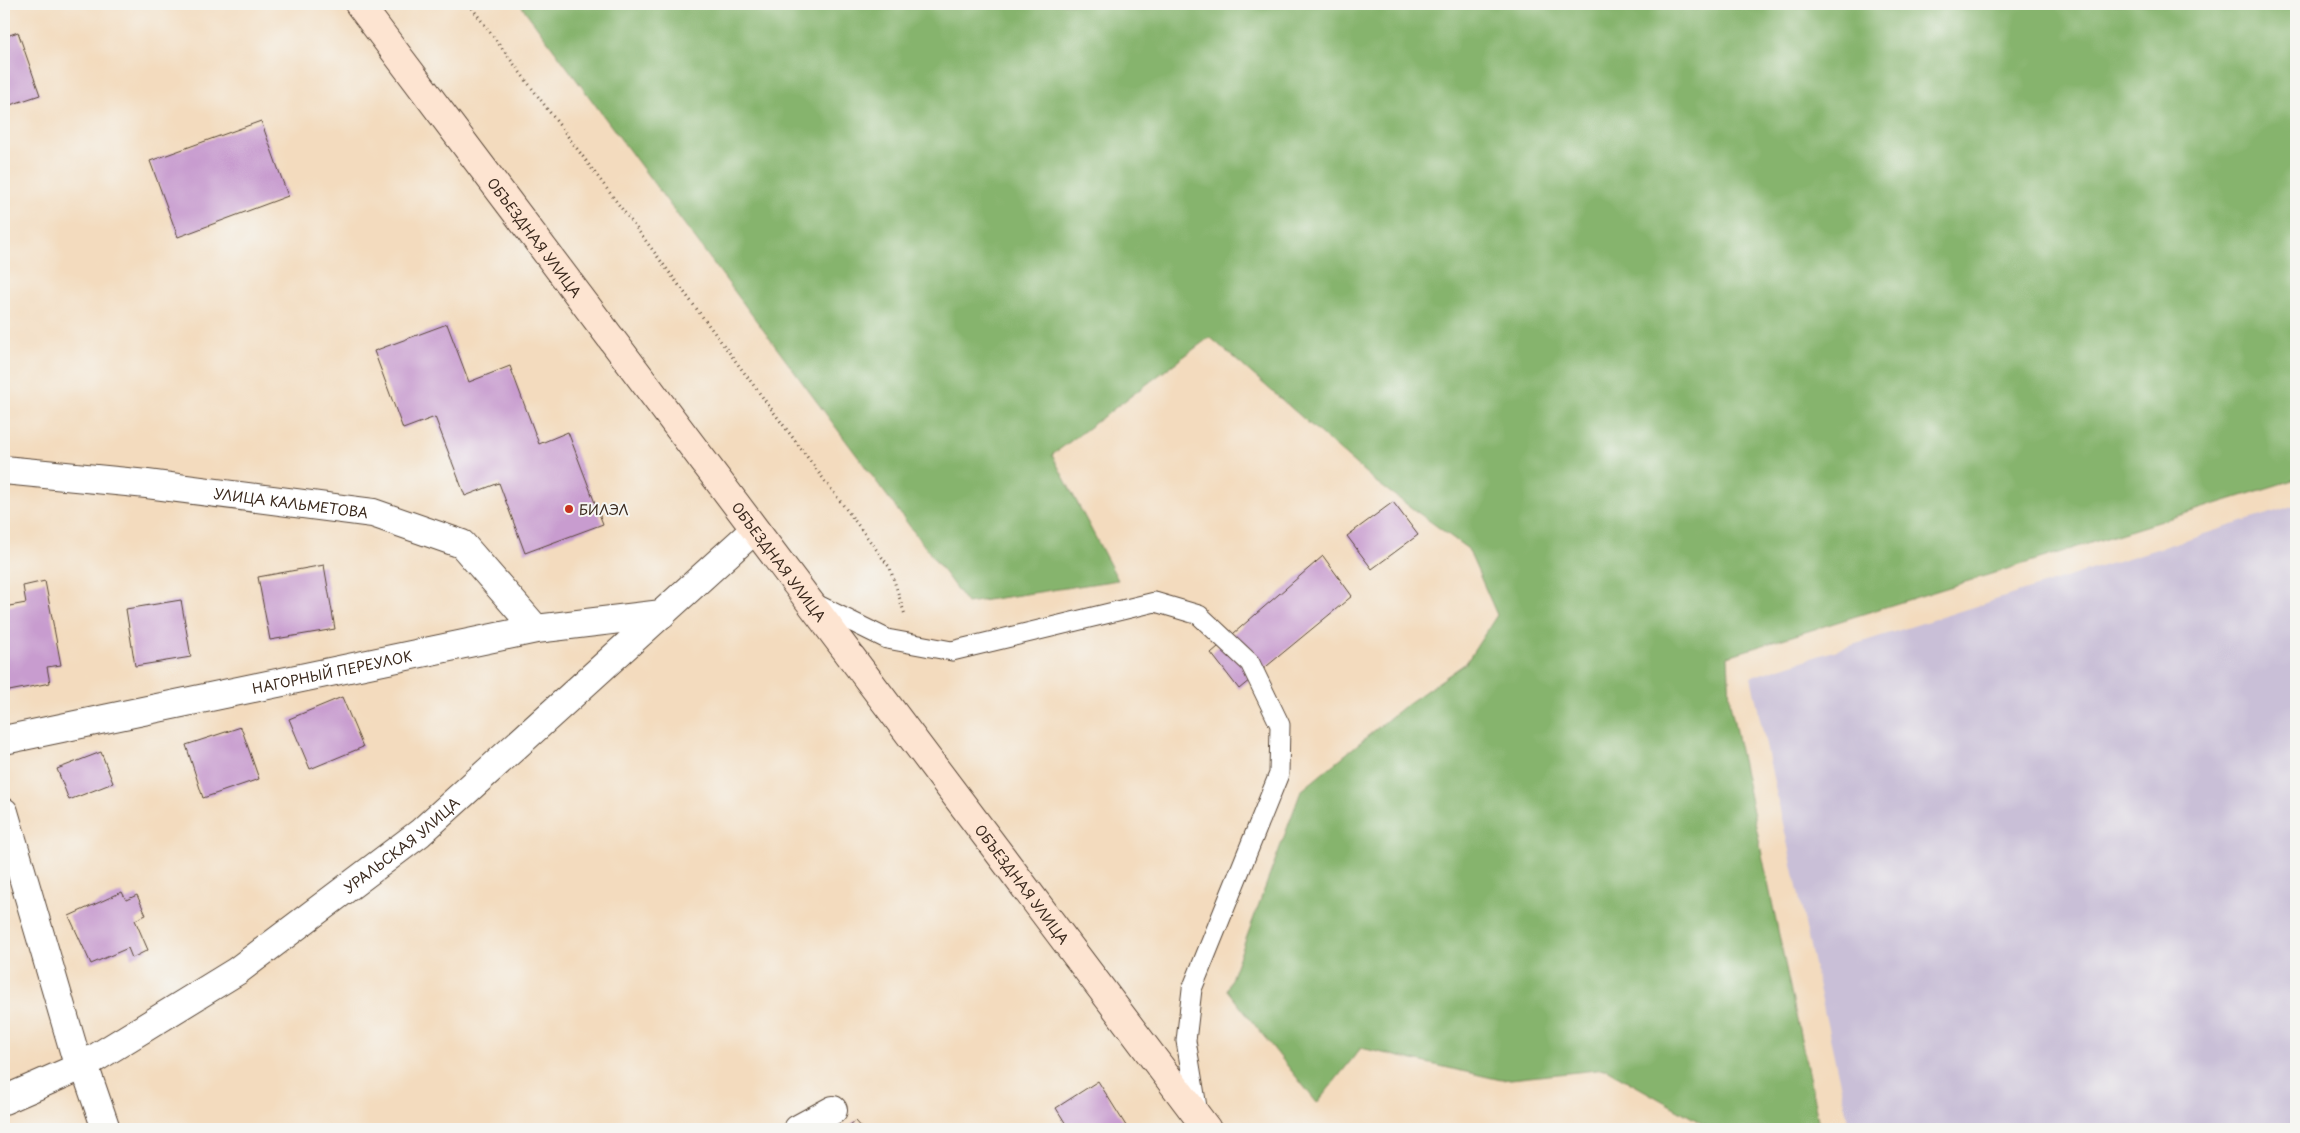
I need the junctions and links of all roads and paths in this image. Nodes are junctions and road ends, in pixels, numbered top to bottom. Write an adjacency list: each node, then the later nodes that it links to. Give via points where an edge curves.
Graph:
1 (359, 4): 4 (main road, ОБЪЕЗДНАЯ УЛИЦА)
2 (469, 4): 8 (path, via 890,568)
3 (4, 470): 7 (street, УЛИЦА КАЛЬМЕТОВА, via 147,484 373,513 462,544)
4 (754, 530): 5 (main road, ОБЪЕЗДНАЯ УЛИЦА); 6 (street, УРАЛЬСКАЯ УЛИЦА)
5 (806, 599): 8 (lane, via 887,639); 14 (main road, ОБЪЕЗДНАЯ УЛИЦА)
6 (662, 614): 7 (street, НАГОРНЫЙ ПЕРЕУЛОК); 11 (street, УРАЛЬСКАЯ УЛИЦА, via 420,833 237,972)
7 (536, 629): 9 (street, НАГОРНЫЙ ПЕРЕУЛОК)
8 (914, 644): 14 (lane, via 952,651 1155,602 1199,615 1250,663 1280,725 1279,774 1192,989 1186,1041)
9 (4, 740)
10 (4, 812): 11 (street)
11 (81, 1066): 12 (street, УРАЛЬСКАЯ УЛИЦА); 15 (street)
12 (4, 1100)
13 (833, 1110): 16 (street)
14 (1203, 1124)
15 (106, 1129)
16 (798, 1129)

